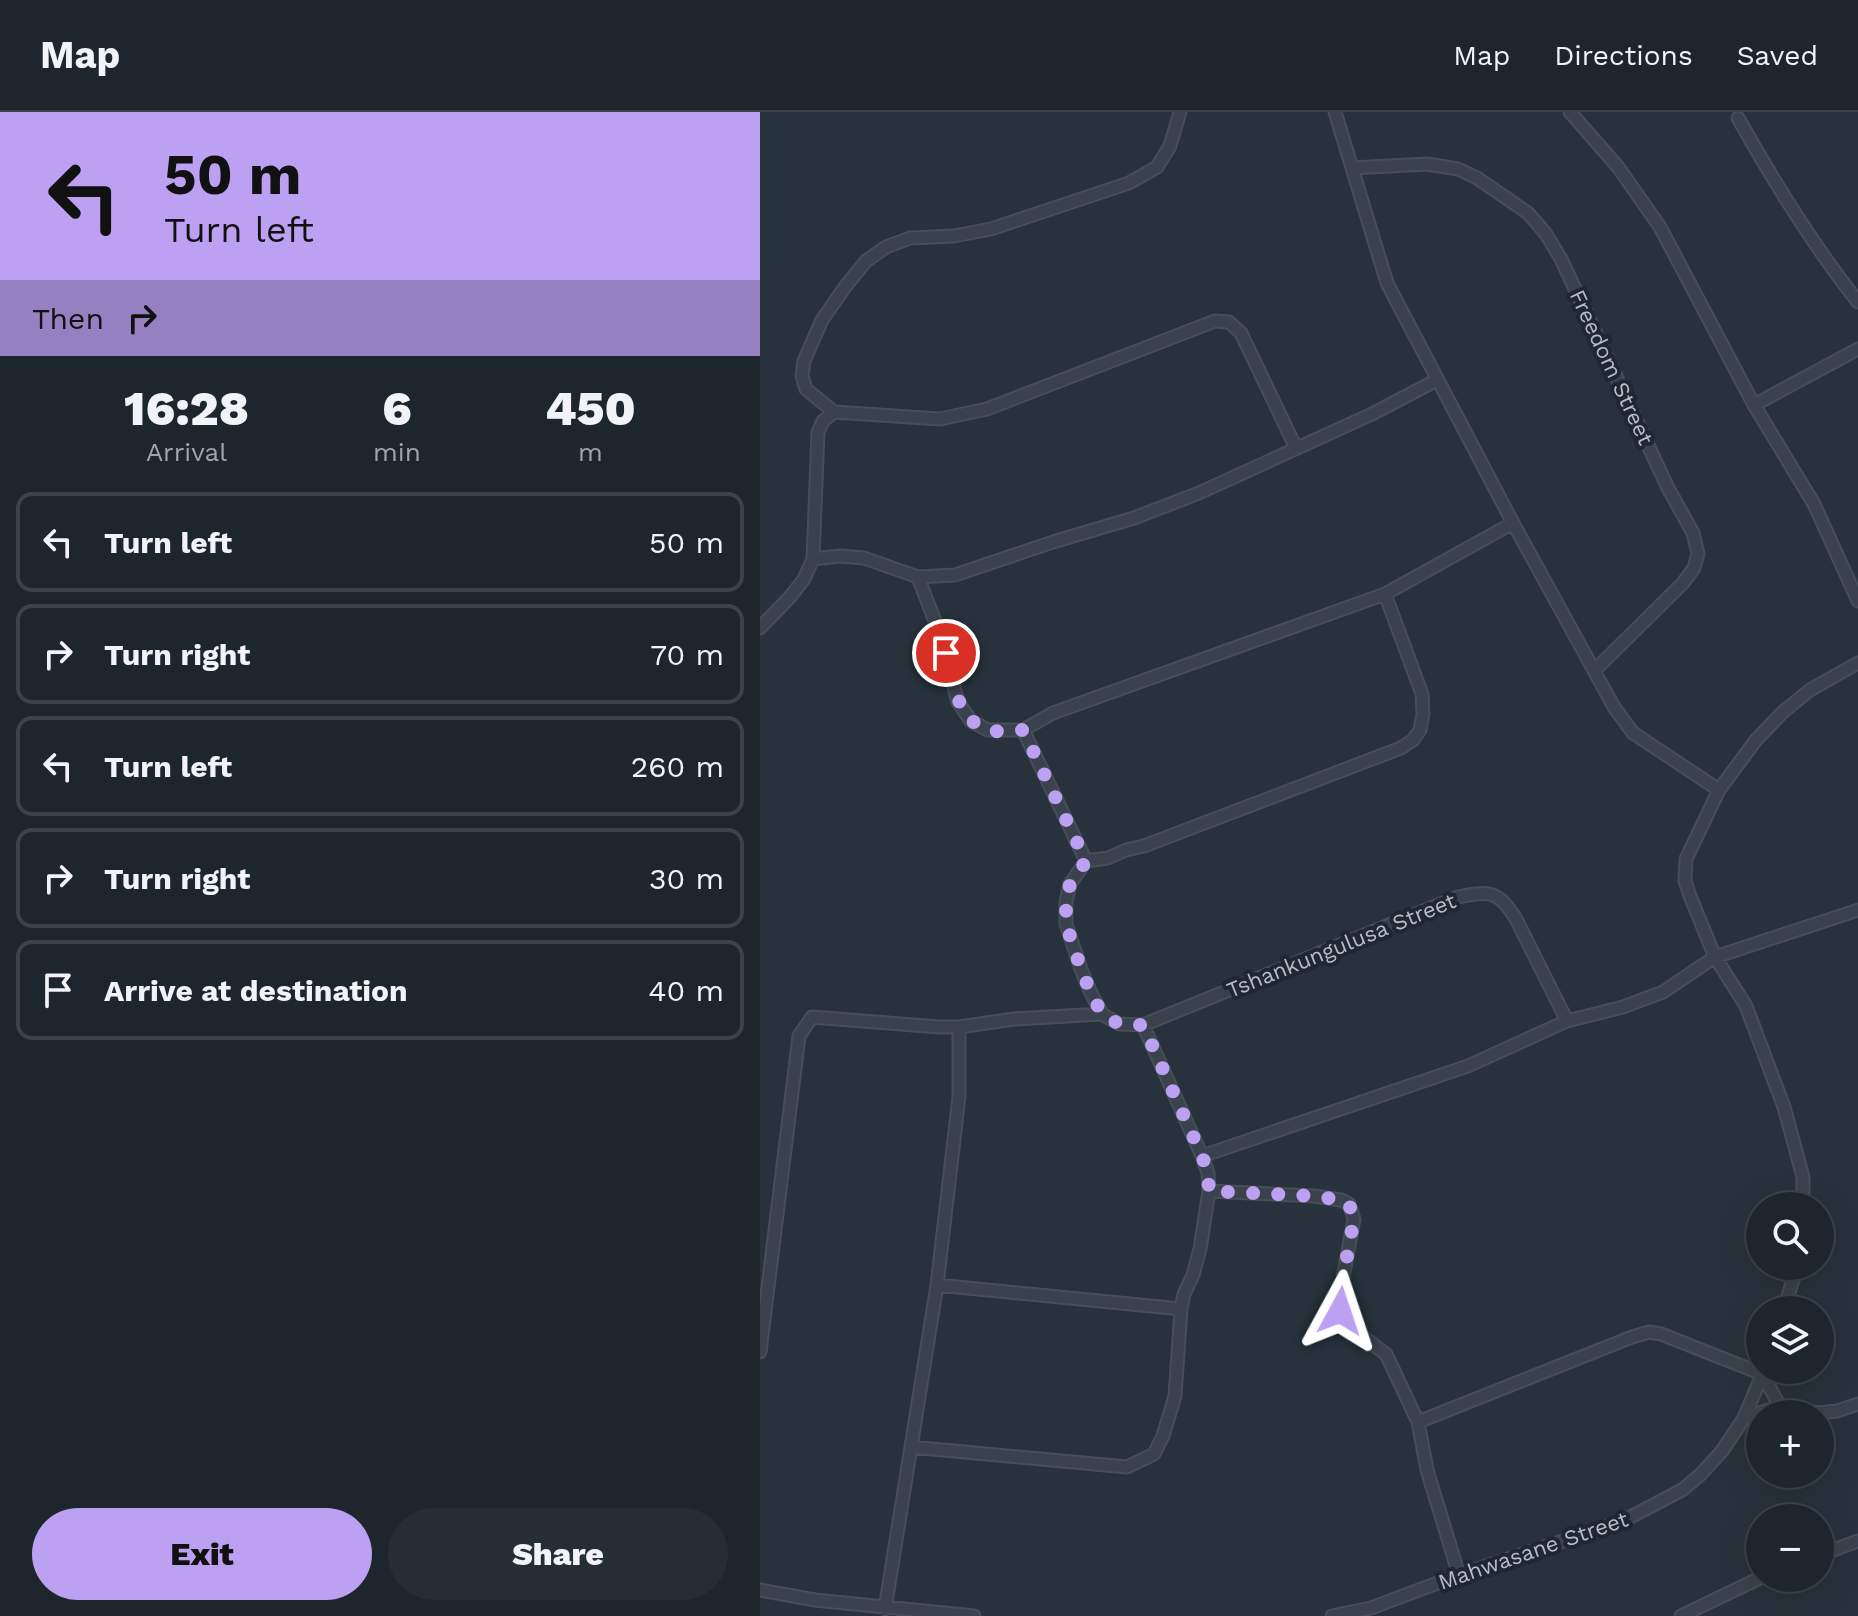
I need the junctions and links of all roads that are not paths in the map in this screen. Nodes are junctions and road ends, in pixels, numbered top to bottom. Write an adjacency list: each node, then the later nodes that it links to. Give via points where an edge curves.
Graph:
1 (1180, 112): 10 (street, via 1157,167 1129,183 991,229 910,238 866,261 822,320 804,361 806,389)
2 (1335, 112): 5 (street)
3 (1570, 112): 9 (street, via 1660,227)
4 (1738, 118): 6 (street)
5 (1352, 168): 8 (street, via 1387,283); 19 (street, Freedom Street, via 1427,164 1458,169 1528,213 1561,259 1693,533 1698,554 1694,568)
6 (1858, 302)
7 (1858, 349): 9 (street)
8 (1437, 380): 11 (street); 12 (street)
9 (1754, 405): 16 (street, via 1814,504)
10 (834, 412): 11 (street, via 940,419 987,409 1215,321 1229,322 1241,333); 13 (street, via 818,432)
11 (1296, 448): 14 (street, via 1134,518 955,575)
12 (1513, 523): 15 (street); 19 (street)
13 (813, 559): 14 (street, via 864,558); 17 (street, via 804,579)
14 (918, 577): 20 (street, via 958,702 971,721 988,730)
15 (1385, 594): 20 (street, via 1053,713); 22 (street, via 1422,694 1420,730 1413,740 1144,846)
16 (1858, 601)
17 (760, 628)
18 (1858, 663): 21 (street, via 1783,712)
19 (1594, 671): 21 (street, via 1633,733)
20 (1023, 730): 22 (street)
21 (1719, 790): 24 (street, via 1686,859 1685,881)
22 (1086, 861): 25 (street, via 1070,884 1066,924)
23 (1858, 910): 24 (street)
24 (1715, 957): 26 (street, via 1663,992); 31 (street, via 1746,1006 1784,1107)
25 (1102, 1014): 27 (street, via 1119,1024); 28 (street)
26 (1567, 1021): 27 (street, Tshankungulusa Street, via 1506,903 1478,893); 29 (street, via 1468,1066)
27 (1143, 1025): 29 (street)
28 (959, 1027): 32 (street, via 959,1097); 34 (street, via 812,1017 799,1036)
29 (1202, 1156): 30 (street)
30 (1209, 1191): 33 (street, via 1200,1249); 40 (street, via 1314,1196 1349,1204 1354,1219 1340,1311 1348,1326 1386,1354)
31 (1803, 1192)
32 (937, 1285): 33 (street); 41 (street)
33 (1181, 1309): 41 (street, via 1175,1396 1154,1454 1127,1467)
34 (760, 1352)
35 (1746, 1366): 40 (street, via 1649,1332)
36 (1758, 1384): 39 (street, Mahwasane Street)
37 (1858, 1404): 38 (street)
38 (1834, 1411)
39 (1744, 1418): 44 (street, Mahwasane Street, via 1722,1451 1682,1490 1621,1522)
40 (1418, 1422): 44 (street)
41 (911, 1447): 47 (street)
42 (1858, 1541): 43 (street)
43 (1834, 1550)
44 (1459, 1575): 48 (street, Mahwasane Street)
45 (1746, 1585): 51 (street)
46 (760, 1590): 47 (street)
47 (885, 1609): 49 (street)
48 (1372, 1612): 50 (street, Mahwasane Street)
49 (974, 1616)
50 (1332, 1616)
51 (1681, 1616)

